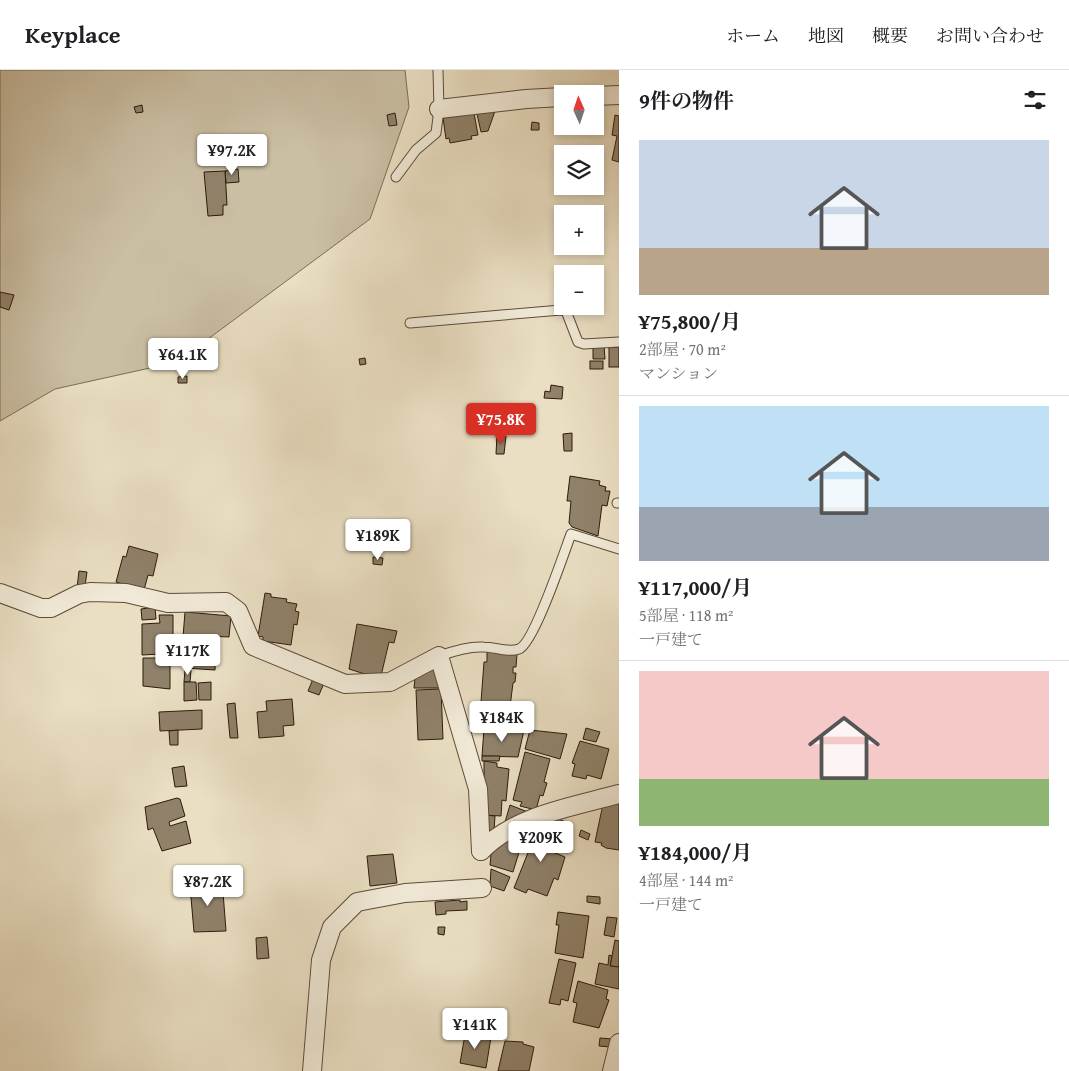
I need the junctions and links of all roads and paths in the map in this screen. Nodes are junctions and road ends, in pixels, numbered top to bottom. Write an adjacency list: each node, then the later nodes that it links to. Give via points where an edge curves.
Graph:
1 (438, 70): 5 (lane)
2 (619, 95): 3 (street)
3 (604, 96)
4 (554, 97): 5 (street)
5 (439, 109): 6 (lane, via 436,133 416,150)
6 (396, 177)
7 (410, 322): 8 (lane, via 561,310 566,311 578,342)
8 (619, 342)
9 (619, 549): 11 (lane, via 571,534 545,604 520,648 482,646)
10 (0, 593): 11 (street, via 41,608 51,608 90,592 126,593 168,603 226,602 238,611 253,646 344,684 390,682)
11 (439, 656): 12 (street, via 478,789 481,851 495,837 515,826)
12 (619, 794)
13 (482, 888): 15 (street, via 405,893 357,902 332,927 321,960)
14 (619, 1043): 16 (street)
15 (312, 1071)
16 (612, 1071)

